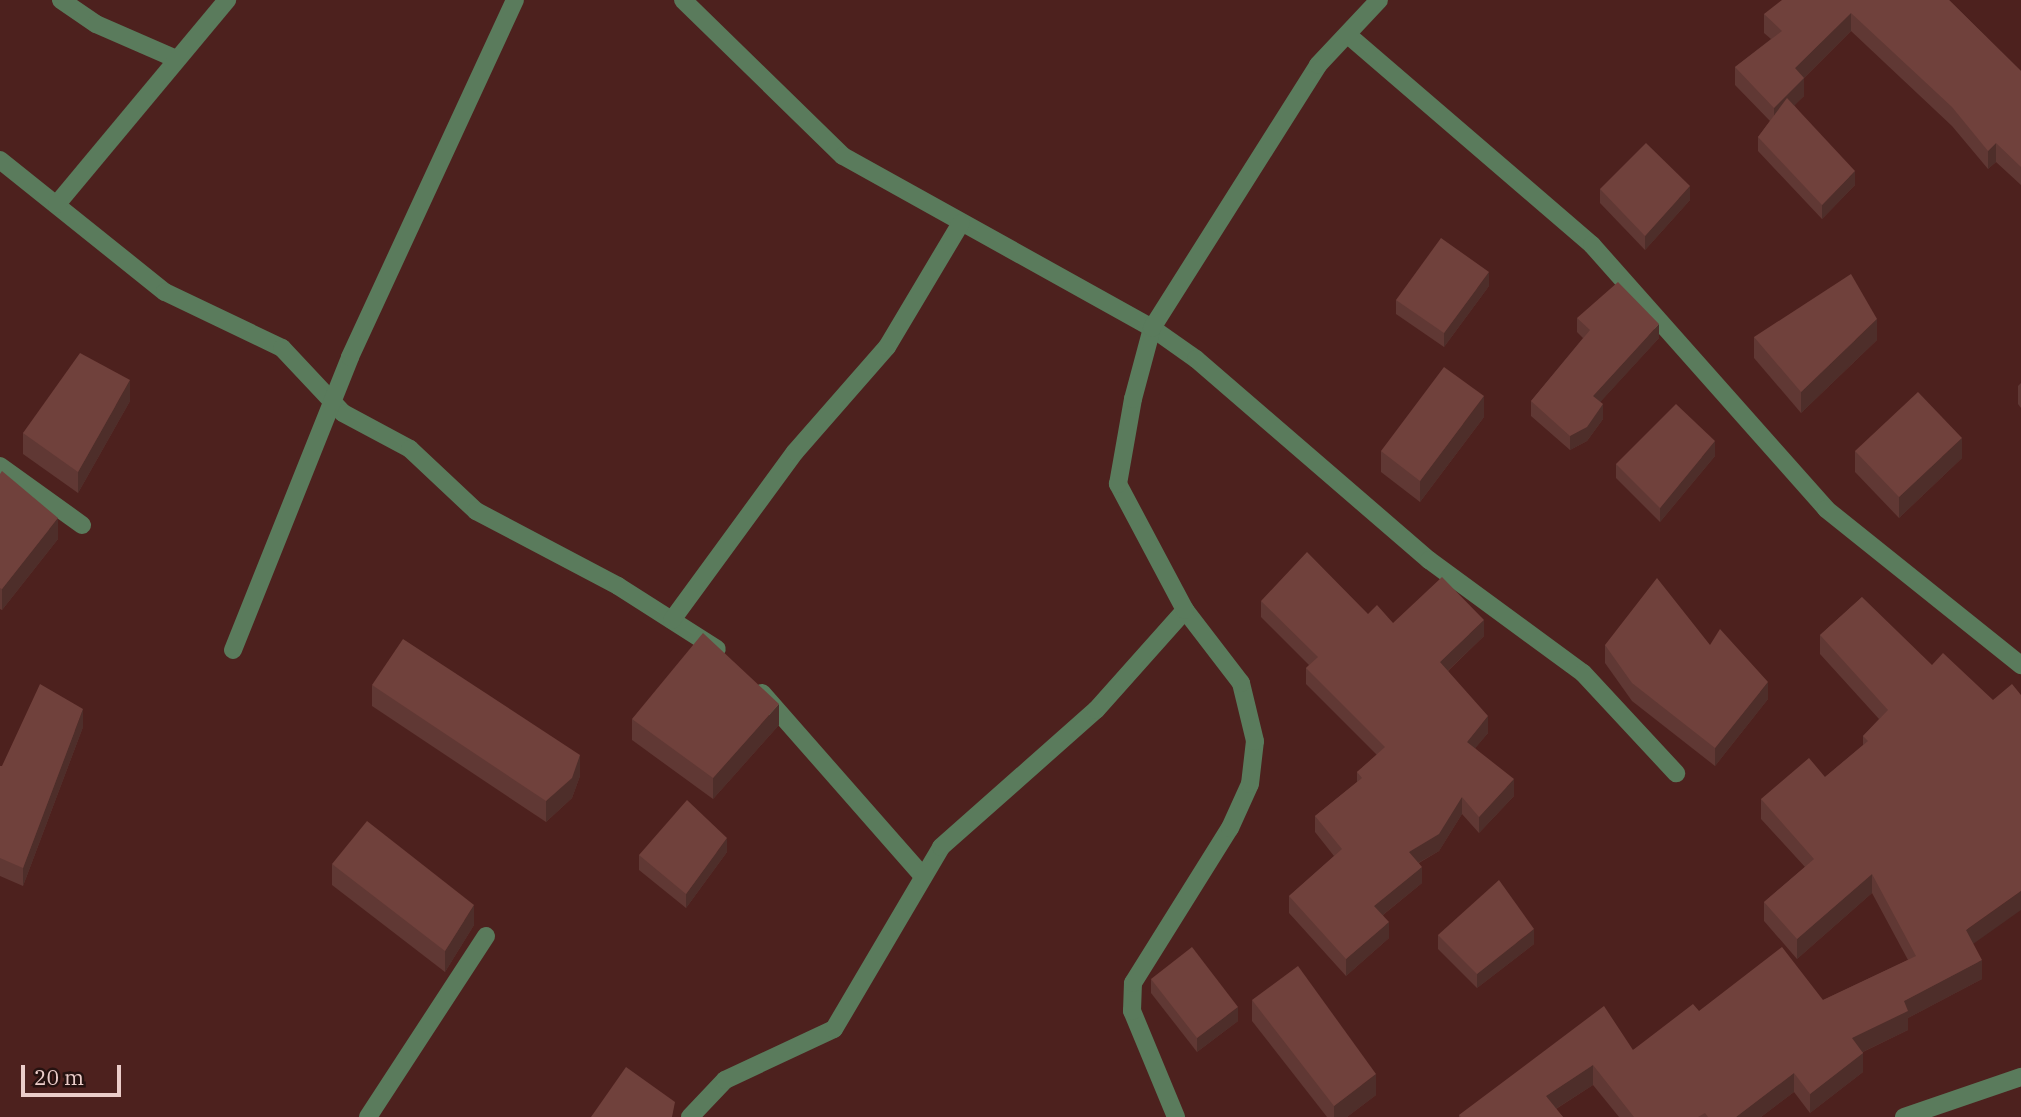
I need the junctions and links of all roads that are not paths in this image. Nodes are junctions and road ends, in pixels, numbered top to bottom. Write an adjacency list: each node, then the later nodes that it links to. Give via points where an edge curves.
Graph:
1 (61, 0): 7 (street, via 96,24)
2 (227, 0): 7 (street)
3 (515, 0): 12 (street)
4 (683, 0): 10 (street, via 843,156)
5 (1379, 0): 6 (street)
6 (1348, 35): 11 (street, via 1318,65); 19 (street, via 1591,245 1826,509)
7 (176, 59): 9 (street)
8 (0, 160): 9 (street)
9 (57, 204): 12 (street, via 165,292 282,348)
10 (961, 223): 11 (street); 16 (street, via 887,347 795,452)
11 (1152, 328): 15 (street, via 1118,484); 21 (street, via 1285,431 1429,560 1583,673)
12 (331, 401): 16 (street, via 410,449 476,511); 17 (street)
13 (0, 466): 14 (street)
14 (82, 525)
15 (1185, 610): 22 (street, via 1096,710 941,847); 27 (street, via 1241,683 1255,741 1250,784 1230,828 1145,954 1133,983 1132,1011)
16 (672, 620): 18 (street)
17 (233, 650)
18 (732, 662)
19 (2021, 665)
20 (751, 681): 22 (street)
21 (1676, 773)
22 (923, 876): 26 (street, via 834,1029 725,1080)
23 (486, 936): 25 (street)
24 (2021, 1077): 28 (street)
25 (368, 1117)
26 (690, 1117)
27 (1176, 1117)
28 (1904, 1117)

